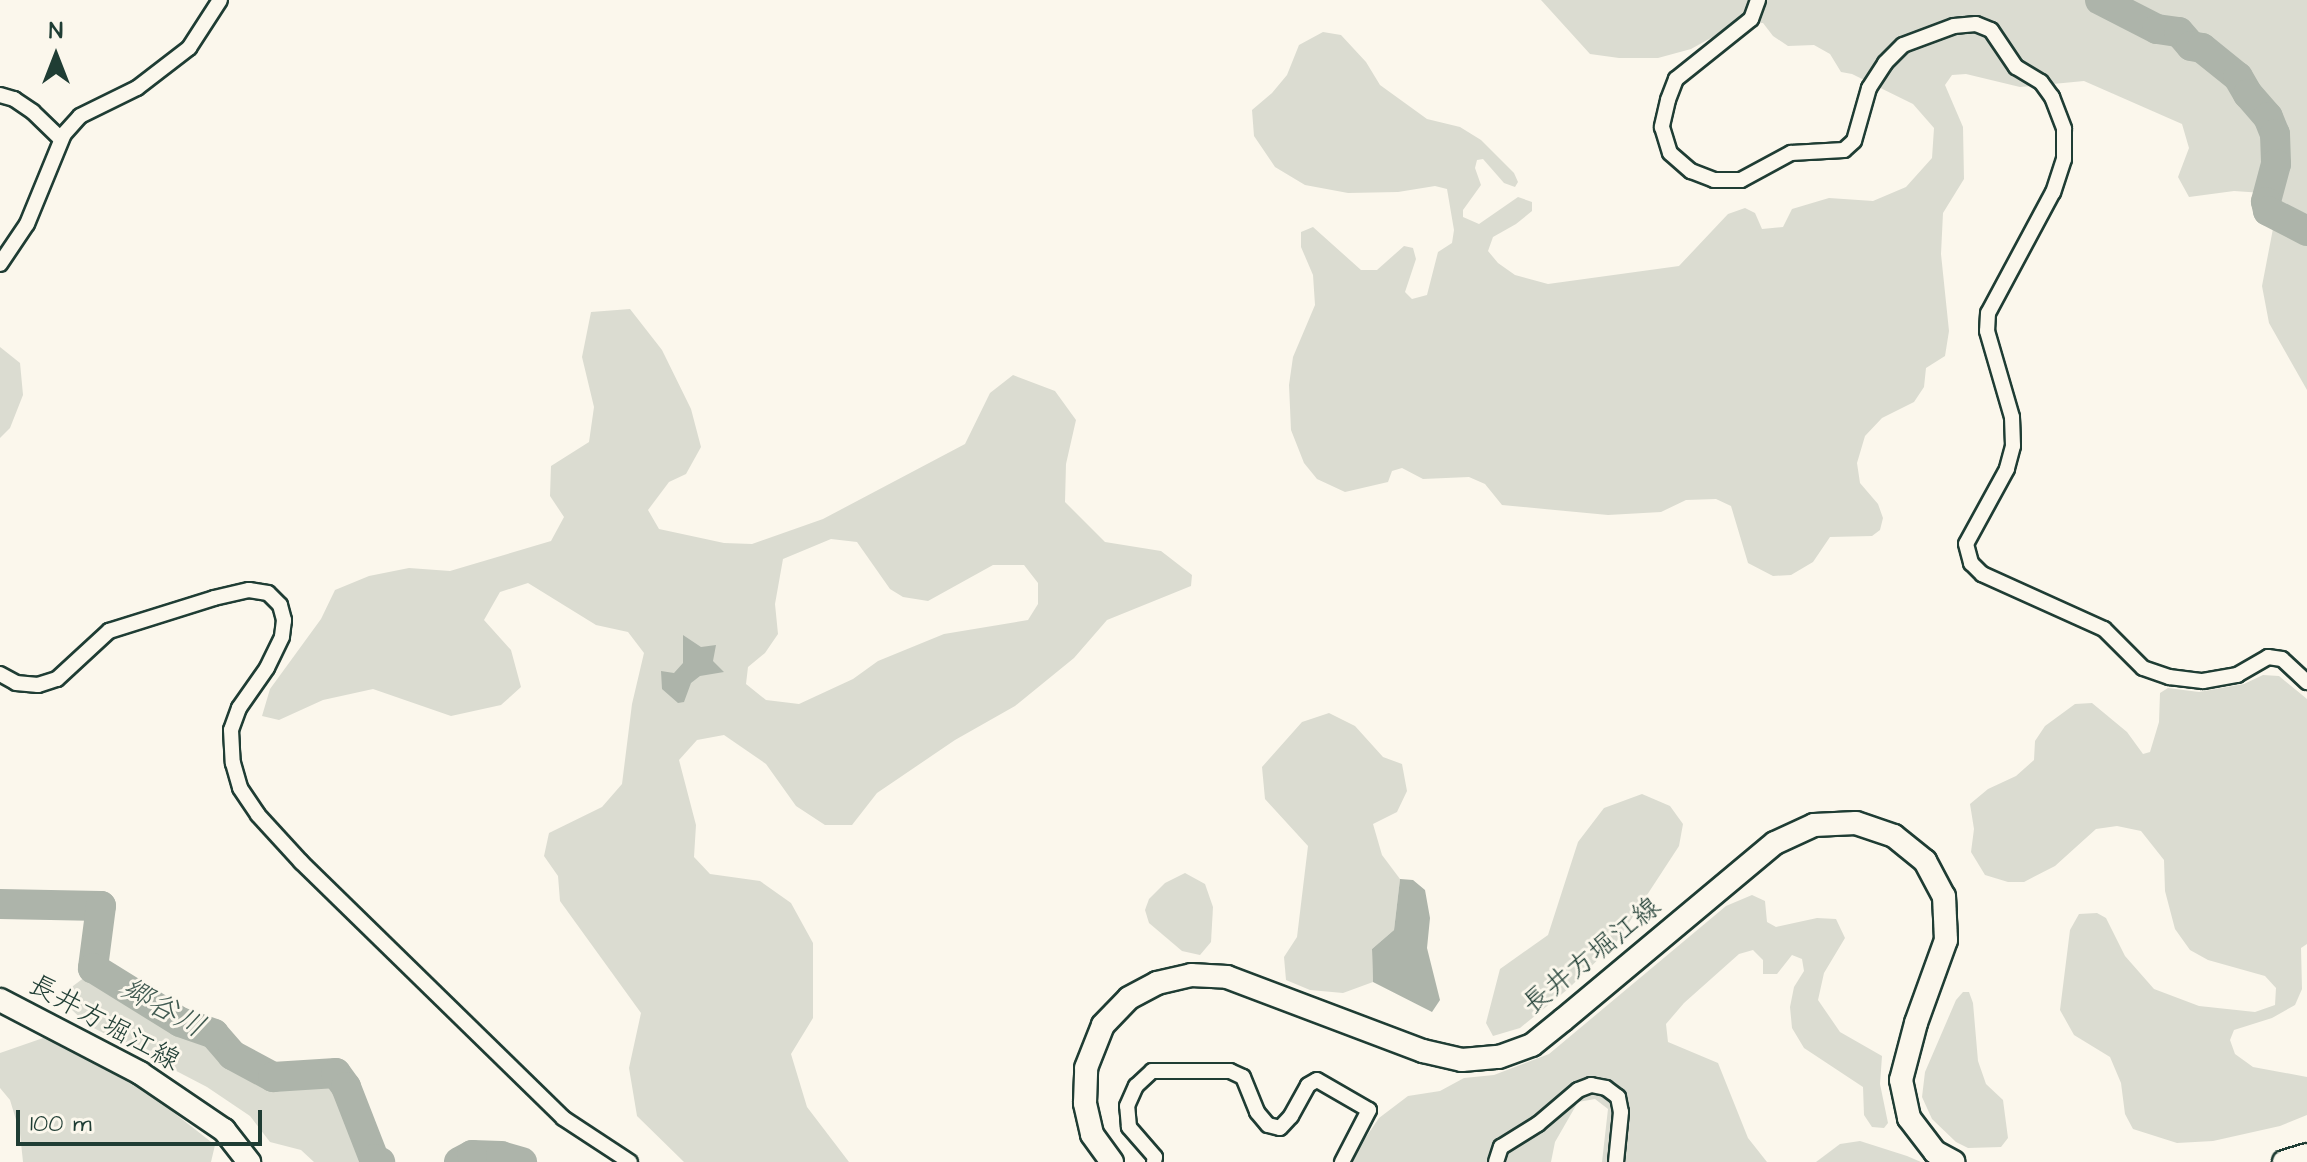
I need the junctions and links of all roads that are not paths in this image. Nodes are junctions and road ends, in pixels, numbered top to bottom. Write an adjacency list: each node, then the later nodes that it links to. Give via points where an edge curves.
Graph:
1 (220, 0): 4 (street, via 189,48 137,88 80,116)
2 (1758, 0): 7 (street, via 1751,19 1676,79 1668,100 1662,127 1670,153 1691,171 1714,180 1741,180 1791,153 1844,150 1854,141 1869,88 1885,63 1903,45 1954,26 1976,24 1991,30 2016,67 2041,82 2052,97 2064,129 2064,159 2053,192 1988,313 1987,331 2012,417 2013,446 1995,492 1972,526 1966,544 1971,563 1982,574 2104,629 2143,668 2203,681 2237,675 2268,657 2282,659)
3 (0, 95): 4 (street, via 33,112)
4 (61, 139): 5 (street, via 27,224)
5 (0, 264)
6 (0, 674): 11 (street, via 16,683 38,685 57,679 109,631 214,598 249,590 268,593 280,605 282,637 231,730 240,788 301,862 563,1118)
7 (2307, 682)
8 (0, 1000): 10 (main road, 長井方堀江線, via 140,1073 224,1130)
9 (2307, 1155): 18 (main road)
10 (249, 1162)
11 (630, 1162)
12 (1112, 1162): 17 (main road, 長井方堀江線, via 1092,1134 1085,1103 1086,1068 1103,1025 1129,998 1157,983 1191,975 1227,977 1423,1051 1462,1060 1499,1057 1532,1045 1775,843 1814,825 1856,823 1905,844 1925,861 1944,896 1946,940 1901,1080 1909,1118 1935,1152)
13 (1154, 1162): 14 (street, via 1129,1127 1127,1106 1136,1086 1152,1071 1230,1071 1243,1077 1268,1125 1280,1128 1308,1085 1317,1080 1369,1110)
14 (1342, 1162)
15 (1496, 1162): 16 (street, via 1501,1147 1591,1085 1618,1097)
16 (1616, 1162)
17 (1954, 1162)
18 (2284, 1162)

